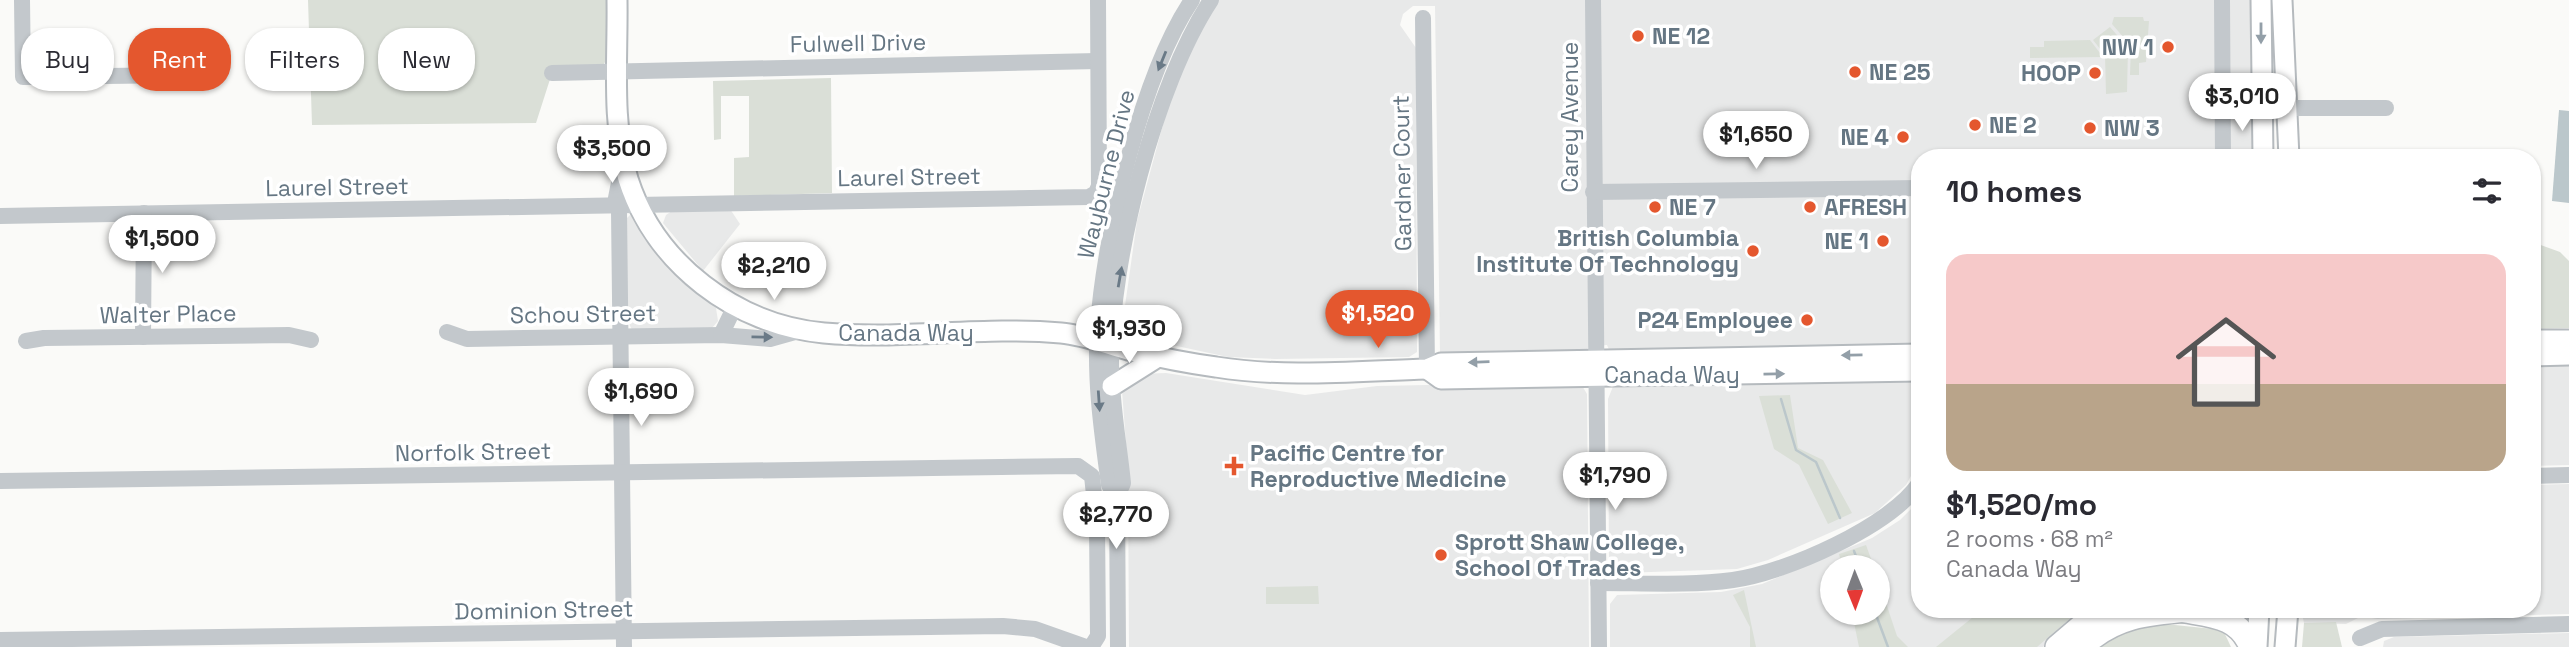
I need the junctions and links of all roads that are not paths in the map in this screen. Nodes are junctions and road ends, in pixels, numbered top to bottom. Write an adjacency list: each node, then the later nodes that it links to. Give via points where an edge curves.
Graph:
1 (22, 0): 15 (street, via 23,77)
2 (617, 0): 13 (main road, Canada Way)
3 (1098, 0): 12 (street)
4 (1192, 0): 11 (street, Wayburne Drive)
5 (1211, 0): 11 (street, Wayburne Drive)
6 (1593, 0): 23 (street, Carey Avenue)
7 (2222, 0): 18 (street)
8 (2261, 0): 19 (main road, one-way to 19)
9 (2282, 0): 16 (main road)
10 (1423, 18): 44 (street, Gardner Court)
11 (1181, 35): 38 (street, Wayburne Drive, via 1140,178)
12 (1098, 61): 13 (street, Fulwell Drive); 24 (street, Laurel Street, via 1099,186 1086,197)
13 (618, 71): 14 (street, Fulwell Drive); 21 (main road, Canada Way)
14 (552, 73)
15 (128, 76)
16 (2286, 108): 17 (street); 20 (main road)
17 (2386, 108)
18 (2223, 149)
19 (2263, 149)
20 (2288, 149)
21 (624, 157): 24 (main road, Canada Way); 25 (street)
22 (1911, 188): 23 (street)
23 (1593, 192): 43 (street, Carey Avenue)
24 (640, 206): 25 (street, Laurel Street); 28 (main road, Canada Way, via 674,260 700,284)
25 (617, 207): 26 (street, Laurel Street, via 598,211 590,207); 33 (street)
26 (144, 213): 27 (street, Laurel Street); 32 (street)
27 (0, 216)
28 (735, 306): 29 (main road, Canada Way); 31 (street)
29 (802, 330): 31 (street, Schou Street, one-way to 29, via 770,339); 38 (main road, Canada Way, via 1059,333)
30 (447, 332): 33 (street, Schou Street, via 467,339)
31 (721, 335): 33 (street, Schou Street)
32 (143, 337): 34 (street, Walter Place, via 289,335); 37 (street, Walter Place)
33 (621, 337): 47 (street)
34 (311, 340)
35 (2541, 340): 36 (main road)
36 (2569, 340)
37 (26, 341)
38 (1104, 343): 42 (main road, Canada Way); 46 (street, Wayburne Drive); 52 (street, Wayburne Drive, one-way to 52, via 1098,399 1109,485)
39 (1911, 354): 43 (main road, Canada Way, one-way to 43)
40 (2569, 355): 41 (main road)
41 (2541, 356)
42 (1158, 357): 44 (main road, Canada Way, via 1256,371); 46 (main road)
43 (1597, 368): 44 (main road, Canada Way, via 1441,379); 45 (main road, Canada Way, one-way to 45); 53 (street, Carey Avenue)
44 (1427, 369)
45 (1911, 371)
46 (1112, 386): 52 (street, Wayburne Drive, via 1123,483)
47 (622, 472): 50 (street, Norfolk Street); 61 (street); 63 (street, Norfolk Street, via 1073,466 1091,476 1096,503 1098,636)
48 (2569, 475): 49 (street)
49 (2541, 476)
50 (0, 481)
51 (1911, 493): 53 (street, via 1874,526 1756,576 1703,583)
52 (1116, 497): 64 (street, Wayburne Drive)
53 (1598, 583): 65 (street, Carey Avenue)
54 (2091, 618): 66 (highway)
55 (2128, 618): 67 (highway, via 2097,632)
56 (2221, 618): 68 (highway, via 2239,627)
57 (2259, 618): 69 (main road)
58 (2287, 618): 70 (main road)
59 (2569, 624): 60 (street, via 2382,629)
60 (2360, 638)
61 (624, 639): 62 (street, Dominion Street); 63 (street, Dominion Street, via 1017,627)
62 (0, 640)
63 (1088, 647)
64 (1118, 647)
65 (1599, 647)
66 (2057, 647)
67 (2082, 647)
68 (2250, 647)
69 (2257, 647)
70 (2285, 647)

